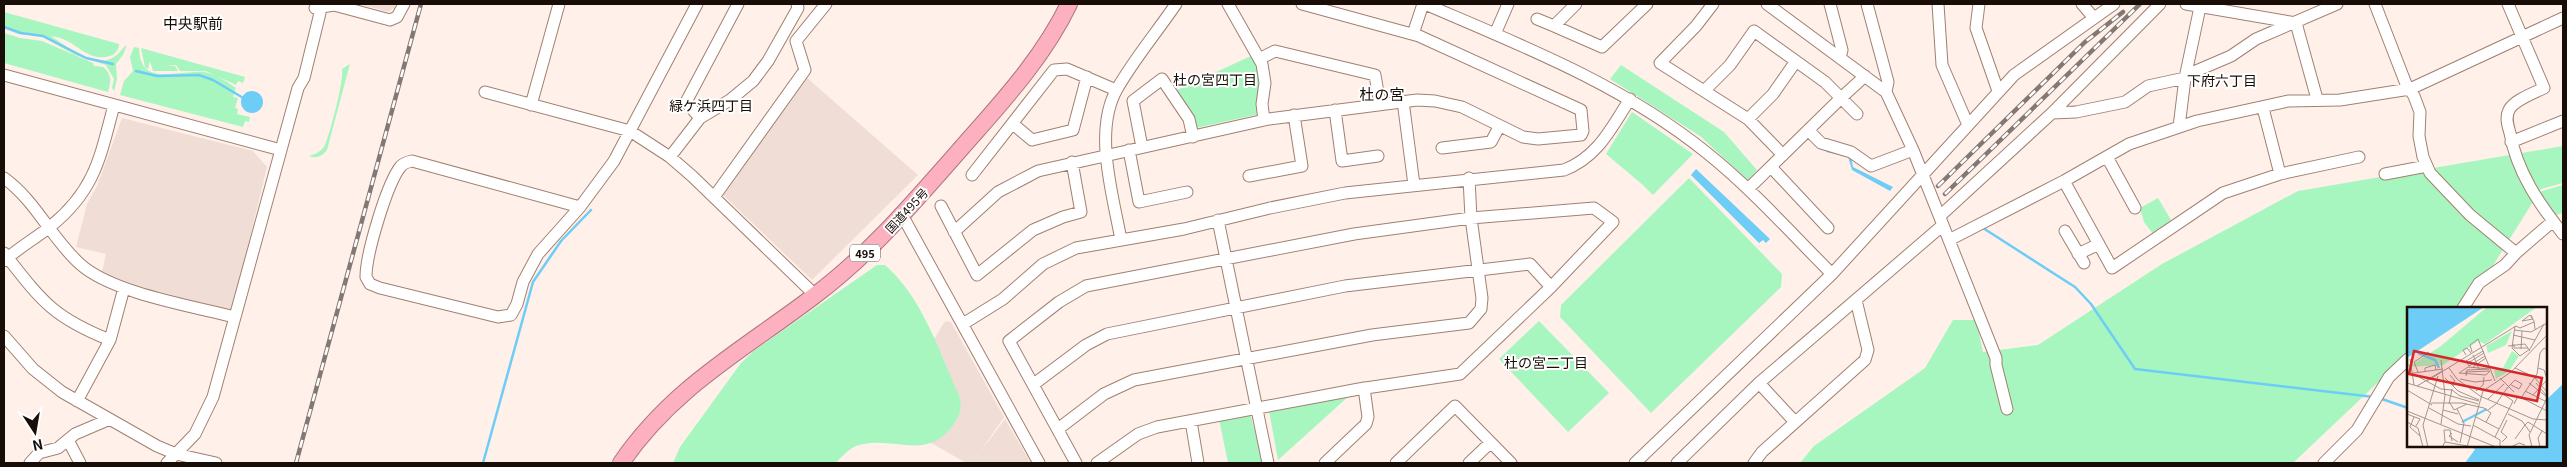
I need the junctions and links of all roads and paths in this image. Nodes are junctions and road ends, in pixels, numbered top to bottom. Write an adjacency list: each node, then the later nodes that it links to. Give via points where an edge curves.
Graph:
1 (404, 4): 27 (street, via 398,17 390,20 334,5)
2 (559, 4): 57 (street)
3 (738, 4): 63 (street, via 686,102)
4 (797, 4): 63 (street, via 798,8 768,61 752,81 730,100)
5 (826, 4): 100 (street, via 796,41 805,70)
6 (1069, 4): 104 (highway, 国道495号 / 495, via 1049,40 1018,83)
7 (1176, 4): 46 (street)
8 (1228, 4): 39 (street)
9 (1302, 4): 35 (street)
10 (1424, 4): 35 (street); 36 (street)
11 (1508, 4): 36 (street)
12 (1576, 4): 34 (street)
13 (1647, 4): 34 (street, via 1602,47)
14 (1713, 4): 47 (street, via 1660,63)
15 (1767, 4): 38 (street)
16 (1830, 4): 38 (street, via 1842,50)
17 (1867, 4): 50 (street, via 1888,82)
18 (1938, 4): 68 (street, via 1942,66)
19 (1978, 4): 48 (street, via 1976,28)
20 (2082, 4): 30 (street)
21 (2114, 4): 30 (street)
22 (2160, 4): 60 (street)
23 (2186, 4): 29 (street)
24 (2337, 4): 33 (street)
25 (2375, 4): 45 (street)
26 (2508, 4): 37 (street)
27 (316, 5): 77 (street, via 304,78 298,88)
28 (692, 5): 72 (street)
29 (2200, 6): 33 (street); 44 (street)
30 (2094, 18): 48 (street, via 2014,75)
31 (2563, 18): 37 (street)
32 (1537, 19): 34 (street)
33 (2296, 23): 44 (street, via 2256,39 2231,56); 53 (street)
34 (1554, 26)
35 (1413, 34): 69 (street, via 1581,110 1583,131 1581,135 1538,139)
36 (1496, 34): 52 (street)
37 (2523, 38): 45 (street); 74 (street, via 2544,88 2509,110)
38 (1840, 58): 42 (street)
39 (1259, 59): 55 (street, via 1275,51 1375,75); 65 (street, via 1265,84)
40 (1796, 61): 47 (street, via 1754,31 1730,66); 51 (street, via 1826,82); 64 (street, via 1774,94)
41 (4, 75): 56 (street)
42 (1865, 76): 50 (street); 51 (street)
43 (1088, 77): 46 (street); 67 (street, via 1067,69 1054,70); 67 (street, via 1073,130 1032,140)
44 (2185, 78): 60 (street, via 2148,86 2125,102 2076,112); 70 (street)
45 (2410, 89): 53 (street, via 2340,100); 87 (street, via 2420,112 2419,136)
46 (1116, 90): 81 (street, via 1107,122)
47 (1704, 91): 64 (street)
48 (1998, 91): 68 (street)
49 (486, 92): 57 (street)
50 (1886, 92): 79 (street)
51 (1841, 98): 61 (street); 71 (street)
52 (1630, 99): 95 (street, via 1594,153 1576,165 1552,172); 98 (street, via 1706,152)
53 (2317, 99): 58 (street)
54 (1404, 101): 55 (street); 69 (street, via 1435,101 1462,107); 97 (street)
55 (1380, 104): 59 (street)
56 (114, 105): 77 (street); 109 (street, via 94,175 70,209)
57 (531, 105): 72 (street)
58 (2264, 108): 70 (street); 90 (street)
59 (1335, 110): 62 (street); 82 (street, via 1342,161)
60 (2052, 113): 107 (street)
61 (1857, 114)
62 (1294, 115): 65 (street); 93 (street, via 1302,166)
63 (700, 118): 83 (street)
64 (1748, 119): 80 (street)
65 (1264, 120): 73 (street)
66 (2563, 121): 74 (street)
67 (1012, 124): 92 (street)
68 (1968, 125): 89 (street)
69 (1499, 127): 76 (street, via 1491,142)
70 (2179, 127): 84 (street, via 2129,144)
71 (1808, 130): 79 (street, via 1821,143 1851,152 1871,166); 80 (street)
72 (630, 131): 83 (street); 102 (street, via 614,161)
73 (1193, 136): 75 (street); 75 (street, via 1189,119 1162,79 1134,101)
74 (2511, 142): 108 (street, via 2518,165)
75 (1142, 147): 78 (street)
76 (1442, 148)
77 (281, 150): 128 (street)
78 (1129, 150): 81 (street); 99 (street, via 1139,202)
79 (1913, 150): 89 (street)
80 (1782, 154): 88 (street)
81 (1105, 155): 86 (street); 114 (street)
82 (1378, 156)
83 (670, 157): 100 (street)
84 (2108, 157): 96 (street); 103 (street)
85 (2359, 157): 90 (street)
86 (1072, 162): 111 (street, via 1020,179 984,203); 111 (street, via 1081,212 1033,230 984,271 977,274)
87 (2427, 166): 91 (street); 117 (street, via 2470,215)
88 (1771, 167): 98 (street); 110 (street)
89 (1923, 174): 107 (street); 121 (street)
90 (2280, 174): 116 (street, via 2223,193 2112,268)
91 (2385, 174)
92 (972, 175)
93 (1249, 176)
94 (4, 178): 109 (street, via 28,199)
95 (1469, 178): 97 (street); 105 (street)
96 (2064, 181): 115 (street); 116 (street)
97 (1414, 185): 106 (street, via 1330,196)
98 (1748, 189): 121 (street)
99 (1187, 192)
100 (714, 197): 124 (street)
101 (941, 206): 111 (street)
102 (580, 207): 102 (street, via 538,254 523,282 515,309 505,317 380,288 370,284 366,277 382,209 400,168 407,162)
103 (2135, 208)
104 (902, 215): 124 (highway, 国道495号 / 495); 129 (street)
105 (1471, 218): 119 (street, via 1354,234); 120 (street); 122 (street, via 1594,208 1613,222)
106 (1218, 220): 114 (street); 119 (street)
107 (1941, 221): 115 (street); 125 (street)
108 (2553, 221): 113 (street); 117 (street)
109 (50, 227): 118 (street); 123 (street, via 80,265 95,276)
110 (1828, 228)
111 (954, 232)
112 (2065, 232): 116 (street, via 2081,259)
113 (2563, 234)
114 (1121, 240): 129 (street, via 1076,248 1054,257 993,307)
115 (1949, 240): 139 (street, via 1996,358)
116 (2099, 244)
117 (2516, 253): 126 (street, via 2479,283)
118 (5, 257): 131 (street, via 46,304 75,325)
119 (1226, 258): 127 (street); 135 (street, via 1086,286 1058,302 1009,341)
120 (1478, 270): 122 (street, via 1530,264); 127 (street, via 1345,286); 132 (street, via 1481,309 1470,323 1372,335)
121 (1832, 274): 162 (street)
122 (1551, 287): 136 (street, via 1460,374)
123 (124, 288): 128 (street); 131 (street)
124 (815, 296): 152 (highway, 国道495号 / 495, via 681,393)
125 (1856, 300): 134 (street); 142 (street, via 1868,350 1865,360)
126 (2464, 307)
127 (1236, 308): 132 (street); 135 (street, via 1106,334)
128 (235, 317): 146 (street, via 214,397 195,434)
129 (963, 324): 153 (street)
130 (4, 336): 137 (street, via 43,378)
131 (110, 340): 137 (street)
132 (1246, 358): 138 (street); 143 (street, via 1122,384)
133 (2407, 360): 164 (street, via 2389,377 2357,430)
134 (1759, 383): 142 (street); 147 (street)
135 (1034, 384): 143 (street)
136 (1364, 388): 138 (street); 158 (street, via 1366,424)
137 (77, 400): 140 (street)
138 (1256, 408): 141 (street); 157 (street)
139 (2007, 409)
140 (110, 419): 144 (street); 146 (street)
141 (1191, 421): 155 (street, via 1138,434); 156 (street)
142 (1795, 422): 163 (street)
143 (1058, 429): 154 (street)
144 (68, 440): 148 (street, via 58,448 39,453); 149 (street)
145 (1490, 443): 159 (street, via 1455,406); 160 (street); 161 (street)
146 (176, 454): 150 (street); 151 (street)
147 (1681, 462)
148 (30, 463)
149 (80, 463)
150 (166, 463)
151 (216, 463)
152 (621, 463)
153 (1039, 463)
154 (1076, 463)
155 (1098, 463)
156 (1198, 463)
157 (1268, 463)
158 (1325, 463)
159 (1396, 463)
160 (1469, 463)
161 (1511, 463)
162 (1635, 463)
163 (1754, 463)
164 (2324, 463)

